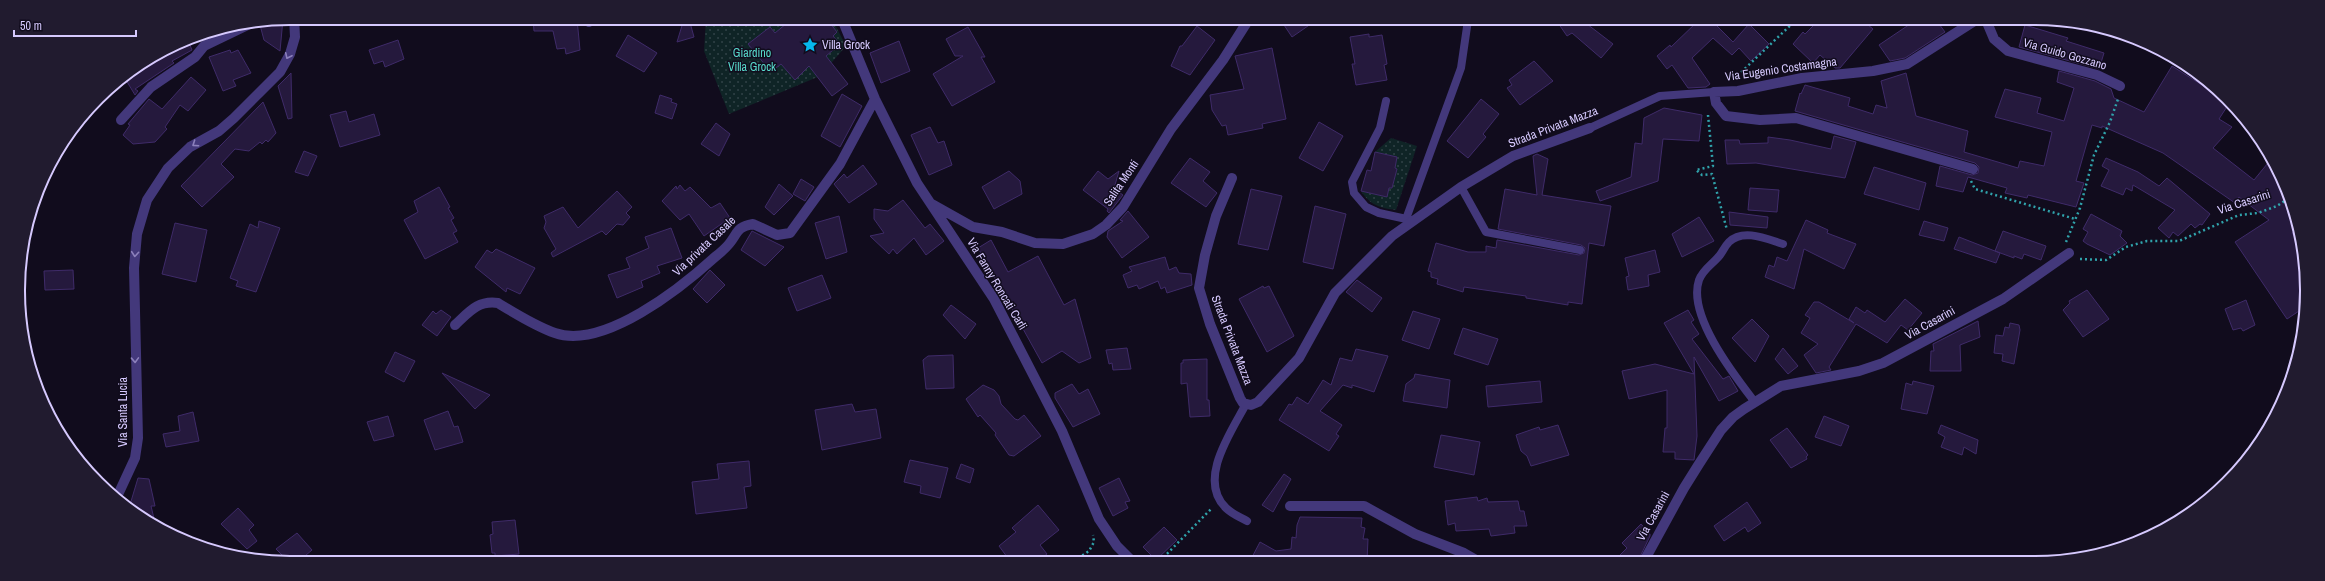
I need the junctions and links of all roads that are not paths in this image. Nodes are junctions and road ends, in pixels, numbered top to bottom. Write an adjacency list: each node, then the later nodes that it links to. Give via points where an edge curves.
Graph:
1 (294, 25): 25 (street, Via Santa Lucia, one-way to 25, via 295,37 290,54 280,72 219,131 190,147 168,168 148,200 137,234 134,268 138,438 135,458)
2 (844, 25): 10 (street, Via Fanny Roncati Carli)
3 (1245, 25): 17 (street, Salita Monti, via 1171,129 1123,206 1106,225 1093,234 1063,244 1035,243 1002,232 972,227)
4 (1467, 25): 18 (lane, via 1461,68)
5 (1969, 25): 9 (street, Via Eugenio Costamagna, via 1906,64 1873,71 1802,78 1738,91)
6 (1988, 25): 8 (street, Via Guido Gozzano, via 1994,39 2008,51 2097,75)
7 (236, 31): 12 (street, via 204,46 195,57 151,87)
8 (2120, 86)
9 (1718, 91): 13 (lane, Strada Privata Mazza, via 1660,96); 14 (street, Via Eugenio Costamagna, via 1716,104 1726,116 1760,120 1796,118)
10 (875, 99): 17 (street, Via Fanny Roncati Carli); 22 (street, Via privata Casale, via 840,164 790,233 777,235 753,224 742,227 736,231 728,245 690,280 636,316 603,330 568,335 556,333 498,303 488,302 474,307)
11 (1386, 101): 18 (lane, via 1376,139 1352,182 1354,193 1366,207 1379,213)
12 (121, 120)
13 (1590, 128): 16 (street, Strada Privata Mazza, via 1513,156)
14 (1973, 169)
15 (1232, 178): 24 (street, Strada Privata Mazza, via 1216,216 1199,288 1210,324 1240,398)
16 (1461, 187): 18 (street, Strada Privata Mazza); 20 (lane, via 1486,232)
17 (930, 204): 28 (street, Via Fanny Roncati Carli, via 994,299 1062,431 1100,518 1117,546)
18 (1410, 220): 24 (street, Strada Privata Mazza, via 1335,292 1299,358 1258,402)
19 (1783, 244): 23 (lane, via 1757,236 1742,235 1729,242 1703,272 1698,284 1698,302 1713,338)
20 (1580, 250)
21 (2069, 253): 23 (street, Via Casarini, via 2003,299 1883,363 1859,371 1791,383)
22 (455, 325)
23 (1754, 401): 30 (street, Via Casarini, via 1733,417 1722,430 1684,488)
24 (1246, 404): 27 (lane, via 1218,460 1214,478 1220,500 1227,509)
25 (119, 493)
26 (1290, 506): 29 (street, via 1364,506 1415,534)
27 (1247, 521)
28 (1127, 556)
29 (1469, 556)
30 (1647, 556)

